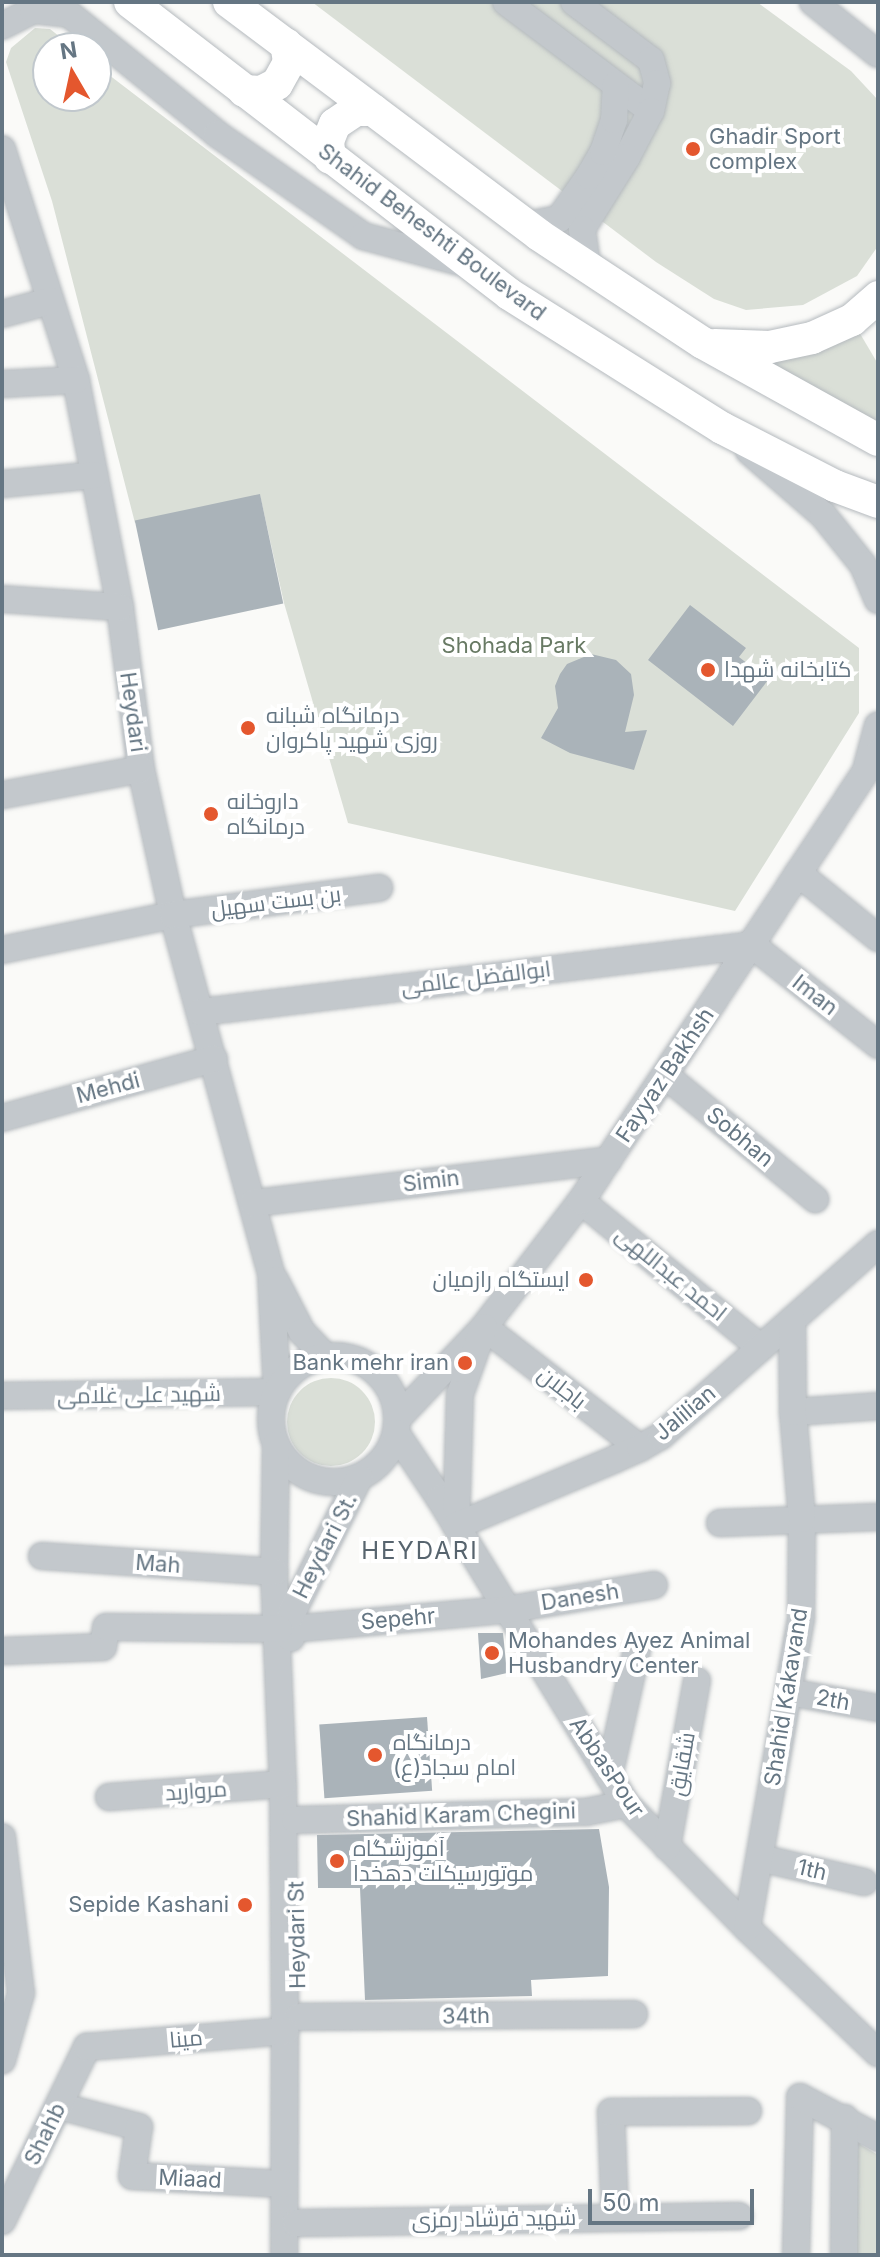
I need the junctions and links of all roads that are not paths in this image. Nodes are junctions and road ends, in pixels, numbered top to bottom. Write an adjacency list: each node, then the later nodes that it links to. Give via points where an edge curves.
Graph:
1 (130, 2): 10 (main road, Shahid Beheshti Boulevard)
2 (229, 2): 7 (main road)
3 (506, 2): 9 (street)
4 (574, 2): 12 (street, via 651,60 657,83)
5 (813, 2): 8 (street)
6 (2, 26): 18 (street, via 33,10 69,14 217,134 363,236)
7 (286, 44): 10 (main road, via 289,62 283,78 261,92); 11 (main road)
8 (878, 54)
9 (616, 85): 12 (street); 15 (street, via 614,120)
10 (244, 91): 14 (main road, Shahid Beheshti Boulevard)
11 (373, 110): 14 (main road, via 356,110 340,118 328,141); 17 (main road)
12 (651, 111): 15 (street, via 627,157)
13 (2, 149): 16 (street, Heydari)
14 (330, 158): 18 (main road, Shahid Beheshti Boulevard)
15 (582, 206): 17 (street, via 559,219); 19 (street)
16 (11, 210): 21 (street, Heydari)
17 (527, 225): 19 (main road)
18 (468, 264): 26 (main road, Shahid Beheshti Boulevard)
19 (587, 266): 23 (main road)
20 (878, 297): 23 (main road, via 852,320 812,338 770,347)
21 (50, 301): 22 (street); 24 (street, Heydari)
22 (2, 314)
23 (703, 343): 27 (main road)
24 (76, 380): 25 (street); 28 (street, Heydari)
25 (2, 384)
26 (722, 428): 30 (main road, Shahid Beheshti Boulevard); 32 (street, via 823,515 863,565)
27 (878, 440)
28 (95, 475): 29 (street); 33 (street, Heydari)
29 (2, 484)
30 (878, 502)
31 (2, 599): 33 (street)
32 (878, 600)
33 (120, 607): 36 (street, Heydari)
34 (878, 725): 35 (street, Fayyaz Bakhsh)
35 (874, 764): 38 (street, Fayyaz Bakhsh)
36 (141, 769): 37 (street); 40 (street, Heydari)
37 (2, 795)
38 (798, 873): 41 (street); 42 (street, Fayyaz Bakhsh)
39 (379, 888): 40 (street, بن بست سهیل)
40 (173, 915): 43 (street, بن بست سهیل); 44 (street, Heydari)
41 (878, 938)
42 (752, 945): 44 (street, ابوالفضل عالمی); 45 (street, Iman); 47 (street, Fayyaz Bakhsh)
43 (2, 950)
44 (201, 1012): 46 (street, Heydari)
45 (878, 1045)
46 (214, 1059): 48 (street, Mehdi); 52 (street, Heydari)
47 (665, 1075): 49 (street, Fayyaz Bakhsh); 50 (street, Sobhan)
48 (2, 1118)
49 (608, 1160): 51 (street, Fayyaz Bakhsh); 52 (street, Simin)
50 (815, 1199)
51 (581, 1201): 56 (street, Fayyaz Bakhsh); 57 (street, احمد عبداللهی)
52 (254, 1203): 54 (street, Heydari)
53 (878, 1244): 55 (street, Jalilian)
54 (271, 1273): 58 (street, via 302,1332); 61 (street)
55 (792, 1320): 57 (street, Jalilian); 64 (street, Shahid Kakavand)
56 (484, 1327): 59 (street, Fayyaz Bakhsh); 67 (street, باجلان); 72 (street, via 460,1394)
57 (761, 1348): 67 (street, Jalilian, via 661,1436)
58 (325, 1356): 60 (street, via 359,1361); 61 (street, via 305,1363)
59 (443, 1369): 60 (street); 65 (street, Fayyaz Bakhsh)
60 (386, 1382): 65 (street, via 395,1399)
61 (277, 1392): 62 (street, شهید علی غلامی); 66 (street, via 271,1409)
62 (2, 1396)
63 (878, 1406): 64 (street)
64 (793, 1412): 70 (street, Shahid Kakavand)
65 (397, 1426): 68 (street, via 389,1452); 72 (street, AbbasPour)
66 (276, 1445): 68 (street, via 302,1474 340,1483); 74 (street)
67 (640, 1448): 72 (street, Jalilian)
68 (359, 1478): 77 (street, Heydari St.)
69 (878, 1517): 70 (street)
70 (802, 1519): 71 (street); 81 (street, Shahid Kakavand, via 801,1618)
71 (720, 1523)
72 (456, 1526): 76 (street, AbbasPour)
73 (42, 1556): 74 (street, Mah)
74 (274, 1572): 77 (street)
75 (654, 1585): 76 (street, Danesh)
76 (505, 1610): 77 (street, Sepehr); 83 (street, AbbasPour)
77 (285, 1622): 79 (street, Sepehr, via 106,1627 103,1647); 84 (street, Heydari St); 87 (street, Heydari St)
78 (637, 1650): 83 (street)
79 (2, 1651)
80 (697, 1681): 89 (street, شقایق)
81 (789, 1692): 82 (street, 2th); 90 (street, Shahid Kakavand)
82 (878, 1708)
83 (609, 1776): 86 (street, AbbasPour)
84 (283, 1784): 85 (street, مروارید); 95 (street, Heydari St)
85 (109, 1797)
86 (626, 1804): 87 (street, Shahid Karam Chegini, via 586,1812); 89 (street, AbbasPour)
87 (295, 1820): 95 (street, Heydari St)
88 (2, 1837): 93 (street)
89 (667, 1847): 92 (street, AbbasPour)
90 (760, 1858): 91 (street, 1th); 92 (street, Shahid Kakavand)
91 (864, 1882)
92 (747, 1928): 97 (street, AbbasPour)
93 (8, 1939): 98 (street, via 21,1993)
94 (634, 2014): 95 (street, 34th)
95 (292, 2024): 96 (street, مینا); 103 (street, Heydari St); 107 (street, Heydari St)
96 (87, 2047): 99 (street, Shahb)
97 (878, 2053)
98 (2, 2060)
99 (59, 2106): 103 (street, Miaad, via 139,2127 132,2176); 106 (street, Shahb)
100 (748, 2111): 105 (street, via 611,2112)
101 (845, 2118): 102 (street); 110 (street, via 800,2097); 111 (street)
102 (878, 2138)
103 (284, 2184): 108 (street, Heydari St)
104 (739, 2216): 105 (street, شهید فرشاد رمزی)
105 (615, 2217): 107 (street, شهید فرشاد رمزی)
106 (2, 2221)
107 (296, 2223): 109 (street, Heydari St)
108 (284, 2255)
109 (295, 2255)
110 (796, 2255)
111 (844, 2255)

